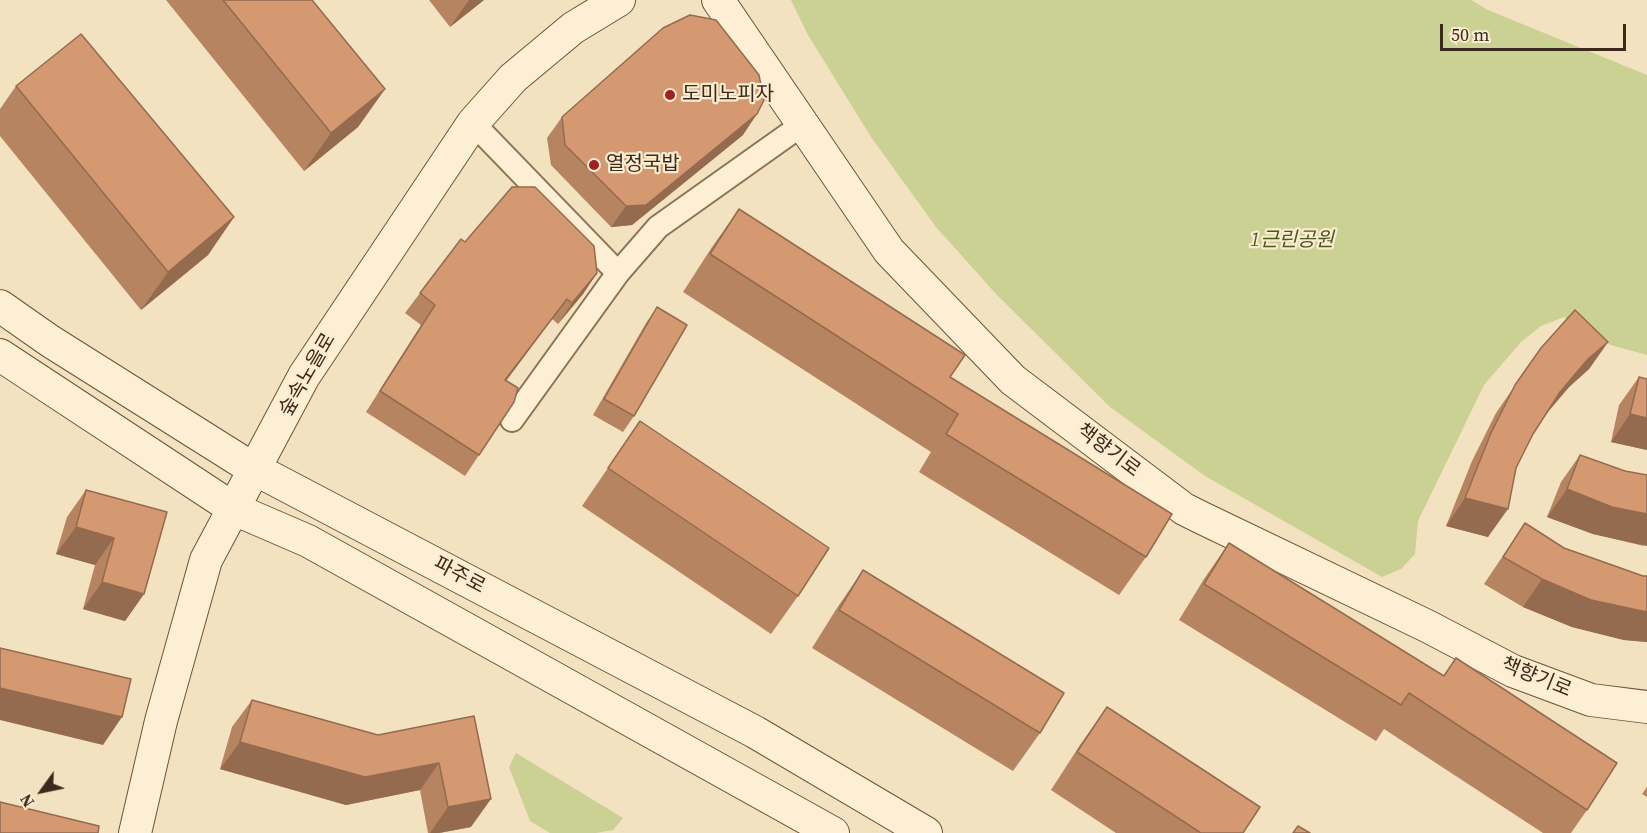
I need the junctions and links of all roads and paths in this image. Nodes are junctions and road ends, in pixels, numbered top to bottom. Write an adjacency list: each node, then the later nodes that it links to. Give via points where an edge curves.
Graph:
1 (619, 0): 3 (street, 숲속노을로, via 573,28 513,78)
2 (718, 0): 4 (street, 책향기로)
3 (473, 123): 5 (street); 9 (street, 숲속노을로, via 304,376)
4 (802, 124): 5 (street, via 658,227); 11 (street, 책향기로, via 889,251 1013,380 1184,508 1513,671 1591,700)
5 (618, 273): 8 (street)
6 (0, 306): 9 (street, 파주로)
7 (0, 355): 10 (street)
8 (512, 420)
9 (256, 470): 10 (street, 숲속노을로); 14 (street, 파주로, via 755,732)
10 (234, 509): 12 (street, 숲속노을로, via 206,560 161,721); 13 (street, via 308,541)
11 (1647, 707)
12 (135, 833)
13 (833, 833)
14 (926, 833)

